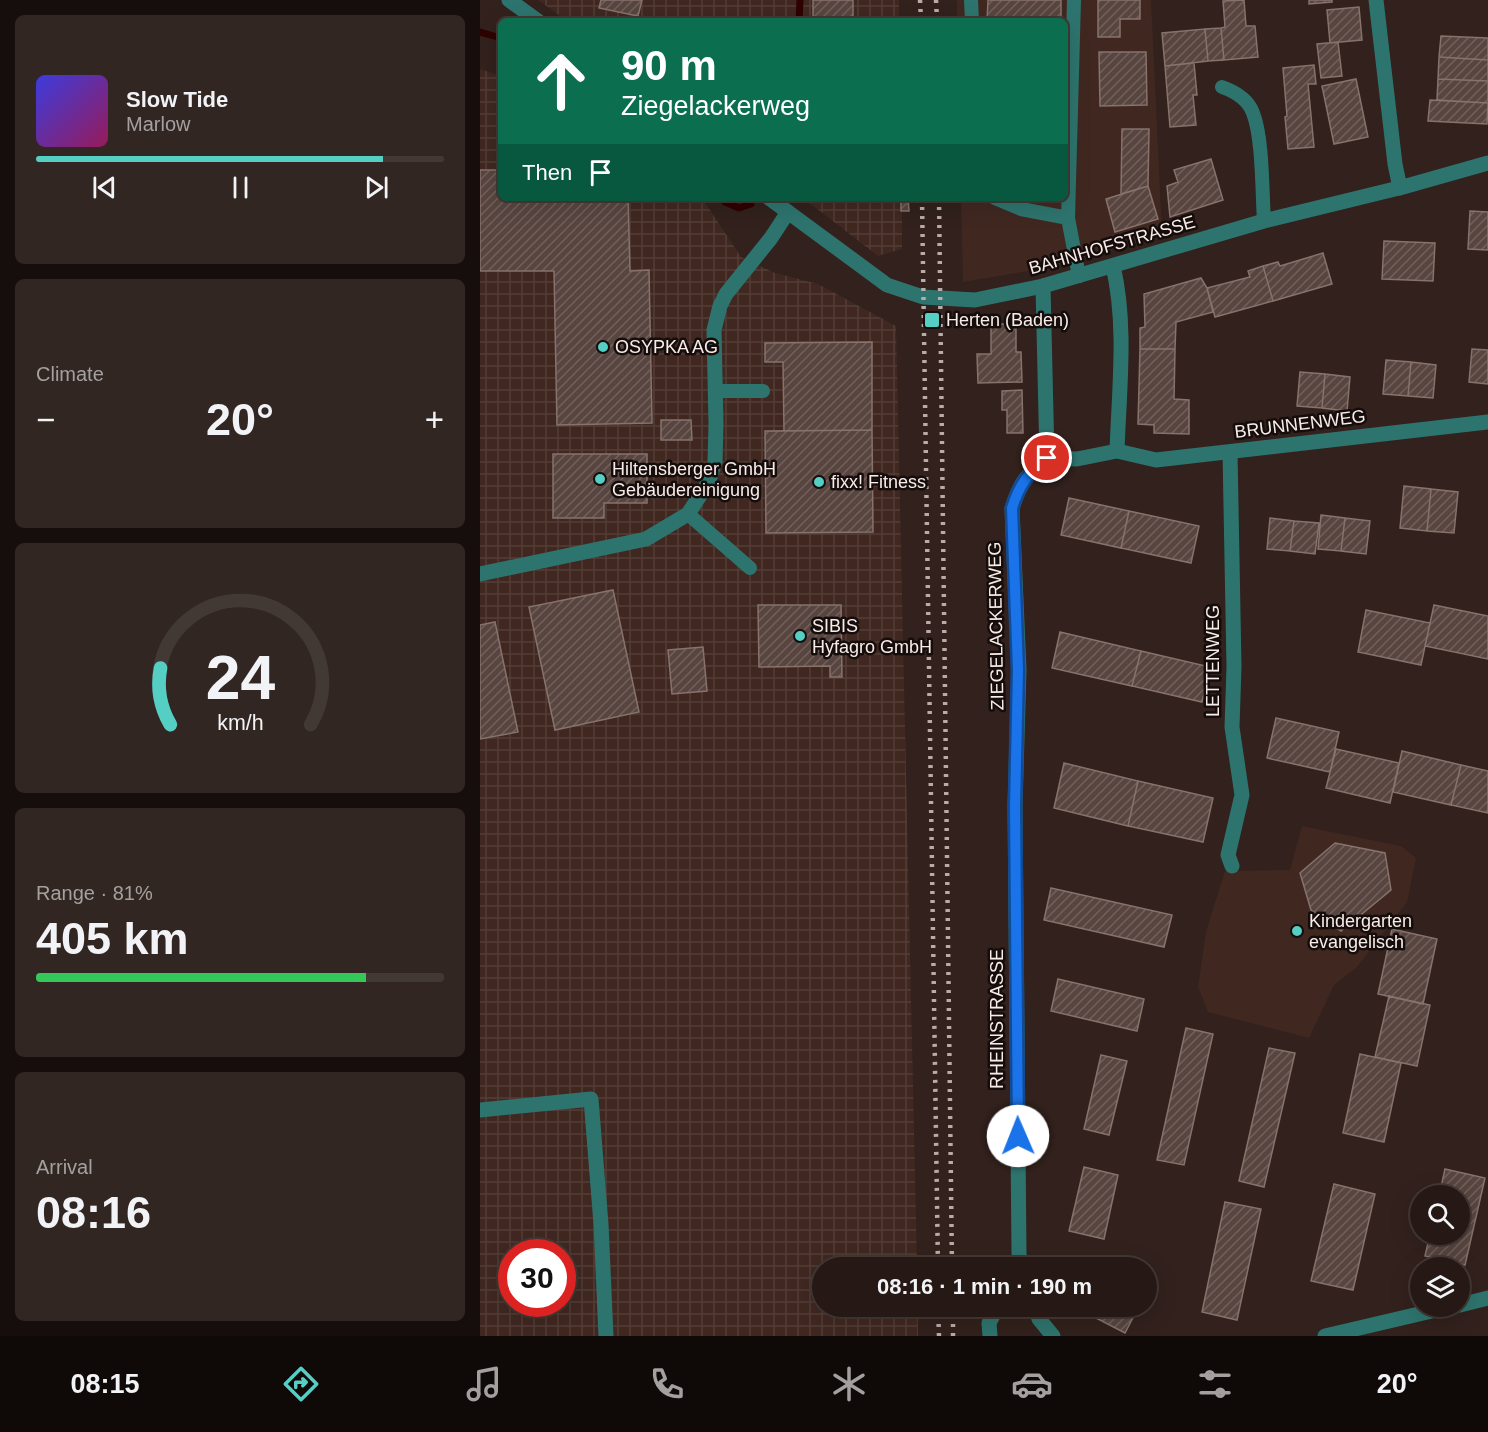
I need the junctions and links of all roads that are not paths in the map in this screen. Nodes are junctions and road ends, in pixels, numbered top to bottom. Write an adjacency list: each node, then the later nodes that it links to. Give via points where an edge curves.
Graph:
1 (509, 0): 5 (street)
2 (971, 0): 6 (lane)
3 (1074, 0): 13 (lane)
4 (1376, 0): 9 (street)
5 (534, 18)
6 (972, 18)
7 (1222, 87): 14 (lane, via 1238,92 1253,111 1258,129)
8 (1488, 163): 9 (street, BAHNHOFSTRASSE)
9 (1400, 188): 14 (street, BAHNHOFSTRASSE)
10 (773, 201): 12 (street, BAHNHOFSTRASSE)
11 (1002, 201): 13 (lane, via 1021,209)
12 (788, 212): 17 (street, BAHNHOFSTRASSE, via 887,285 923,297 975,300); 18 (street, via 723,300 714,330)
13 (1068, 218): 16 (lane)
14 (1264, 221): 15 (street, BAHNHOFSTRASSE)
15 (1113, 266): 16 (street, BAHNHOFSTRASSE); 21 (street, via 1121,325)
16 (1079, 276): 17 (street, BAHNHOFSTRASSE)
17 (1043, 286): 23 (street)
18 (716, 391): 19 (lane); 24 (street, via 715,462 708,483)
19 (764, 391)
20 (1488, 422): 22 (street, BRUNNENWEG)
21 (1117, 451): 22 (street, BRUNNENWEG, via 1156,460); 23 (street, via 1077,459)
22 (1230, 452): 28 (street, LETTENWEG, via 1232,727 1242,795 1228,855)
23 (1047, 458): 27 (street, ZIEGELACKERWEG, via 1019,487 1012,508 1018,670)
24 (688, 514): 25 (lane); 26 (street, via 646,539)
25 (750, 568)
26 (480, 574)
27 (1015, 806): 30 (street, RHEINSTRASSE)
28 (1232, 866)
29 (480, 1110): 36 (street, via 591,1099)
30 (1020, 1257)
31 (1488, 1298): 32 (street)
32 (1470, 1302)
33 (1410, 1316): 39 (street)
34 (993, 1317): 37 (street)
35 (1039, 1317): 38 (street)
36 (606, 1336)
37 (990, 1336)
38 (1053, 1336)
39 (1325, 1336)

